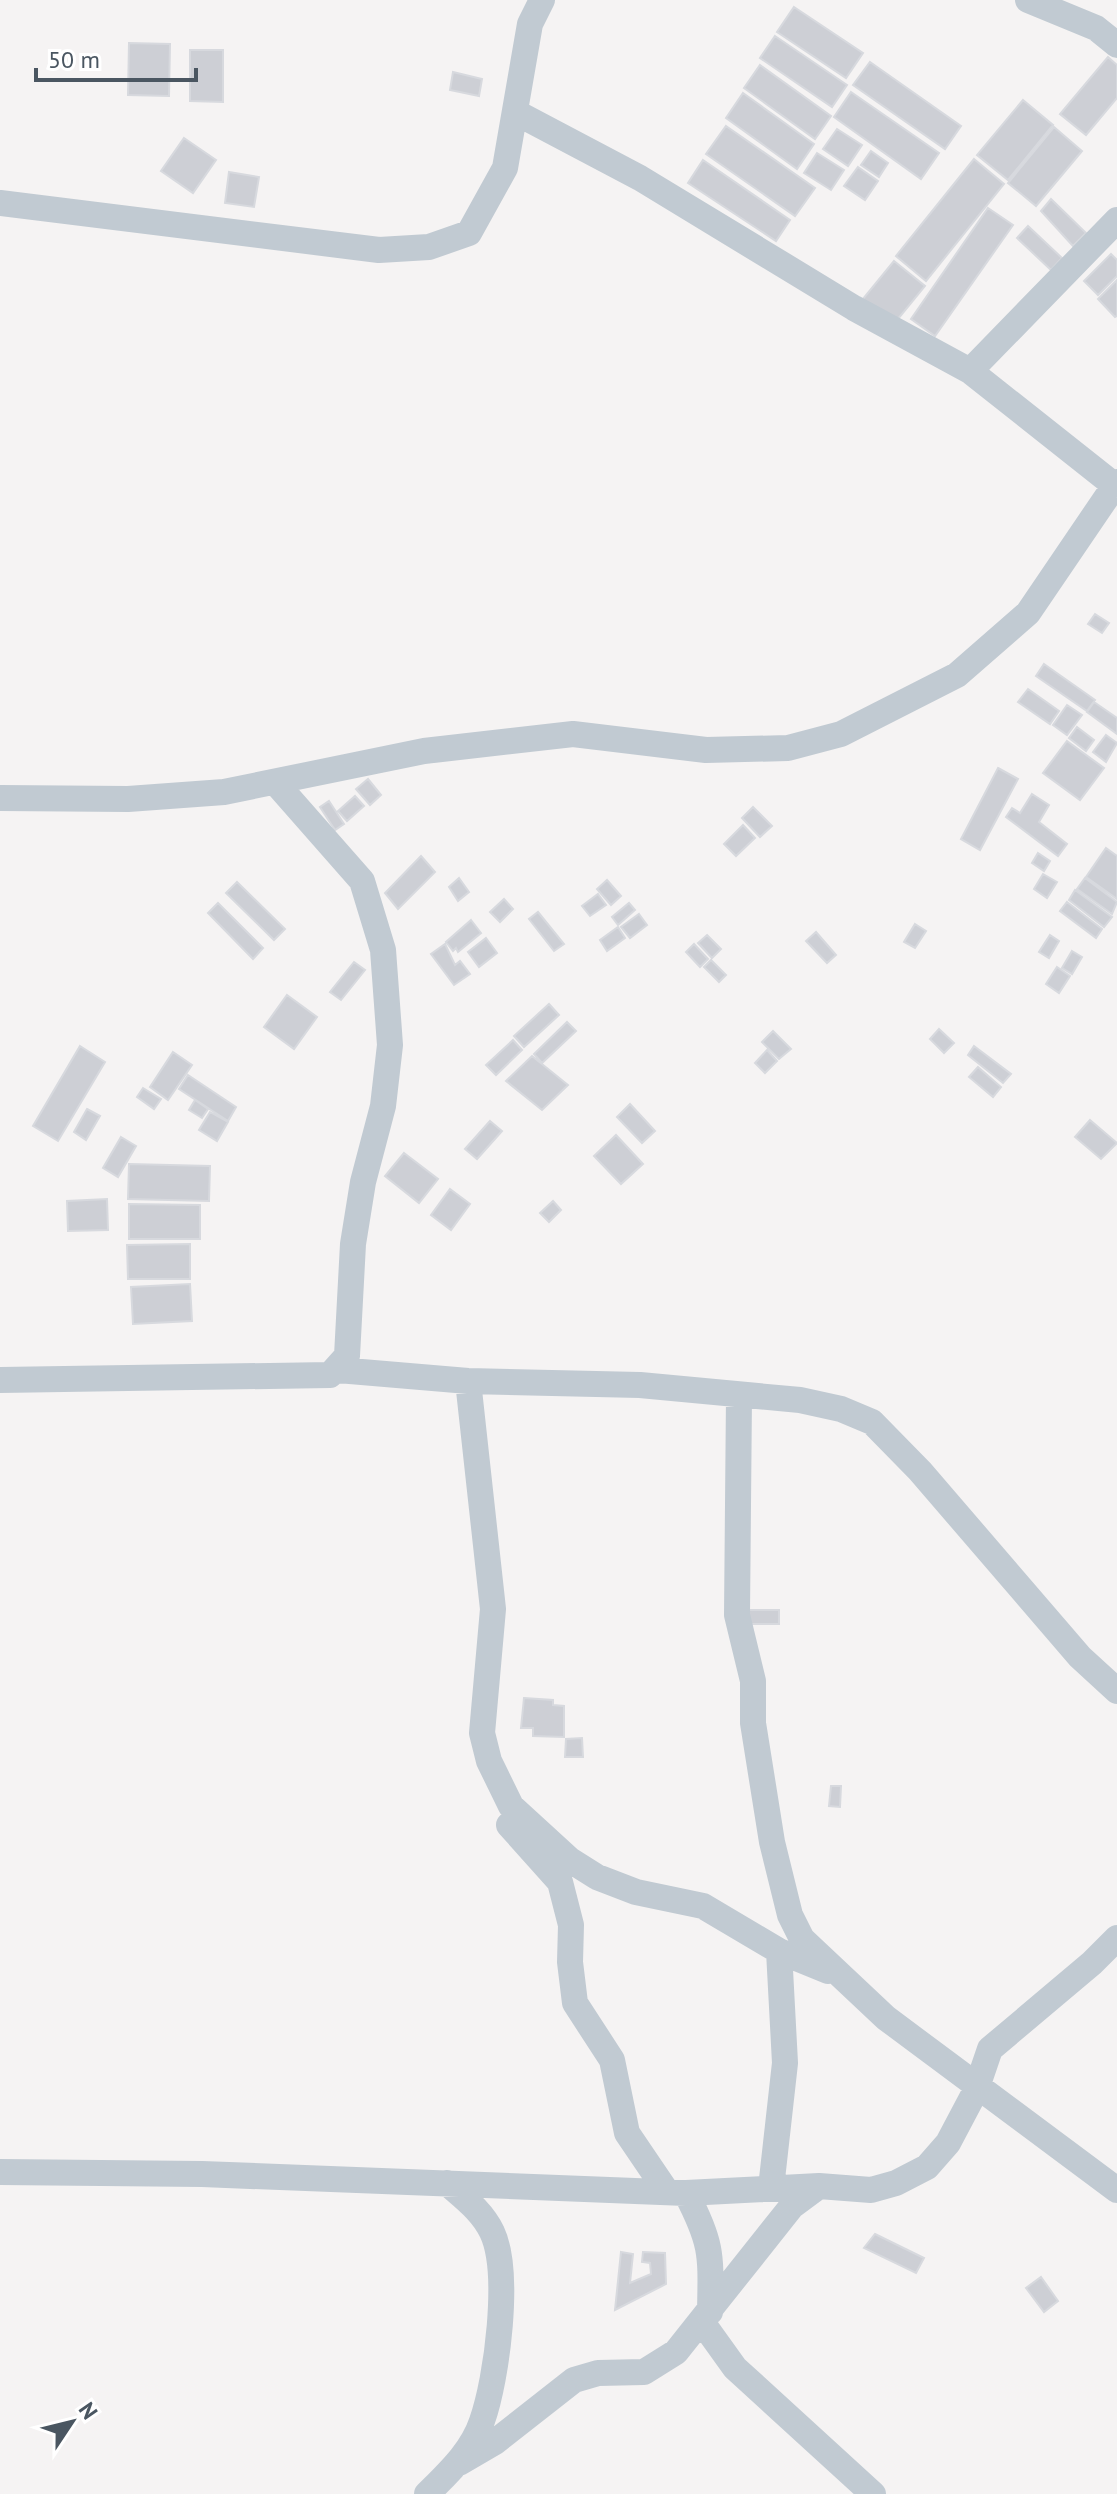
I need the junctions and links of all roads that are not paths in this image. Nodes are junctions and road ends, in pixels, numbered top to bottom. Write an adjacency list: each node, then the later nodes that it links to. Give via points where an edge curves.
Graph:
1 (542, 0): 5 (street, via 530,24)
2 (1028, 0): 3 (street)
3 (1076, 9): 4 (street)
4 (1117, 45)
5 (515, 112): 6 (street, via 505,168 469,233 429,247 379,250); 8 (street, via 640,178 854,308)
6 (0, 203)
7 (1117, 220): 8 (street)
8 (970, 371): 9 (street)
9 (1115, 483): 10 (street, via 1028,613 957,675 841,734 788,748 706,750 573,734 424,751)
10 (275, 782): 11 (street, via 224,792 128,799); 12 (street, via 362,881 383,950 390,1045 383,1106 353,1244 347,1356)
11 (0, 798)
12 (338, 1370): 13 (street, via 330,1375); 14 (street)
13 (0, 1380)
14 (468, 1381): 15 (street, via 640,1385); 17 (street, via 493,1609 482,1733)
15 (739, 1396): 16 (street, via 800,1400 872,1422 1080,1657); 20 (street, via 737,1615 753,1681 753,1723 772,1842 790,1915 802,1939)
16 (1117, 1691)
17 (501, 1789): 19 (street, via 528,1825 597,1877 636,1892 703,1906); 27 (street, via 500,1813 553,1872 567,1899 575,2003 612,2060 627,2133)
18 (1117, 1938): 21 (street, via 997,2041)
19 (779, 1951): 20 (street); 25 (street, via 785,2063)
20 (842, 1976): 21 (street, via 886,2018)
21 (977, 2084): 24 (street, via 948,2143 927,2167 871,2190); 26 (street)
22 (0, 2172): 23 (street)
23 (447, 2183): 27 (street); 29 (street, via 475,2207 501,2257 488,2397 482,2422)
24 (819, 2186): 25 (street); 28 (street, via 792,2206)
25 (771, 2188): 27 (street)
26 (1117, 2190)
27 (677, 2193): 28 (street, via 706,2230 712,2253)
28 (706, 2317): 29 (street, via 676,2352 644,2372 598,2373 574,2380 495,2442); 30 (street, via 735,2368)
29 (459, 2463): 31 (street)
30 (866, 2492)
31 (427, 2494)

